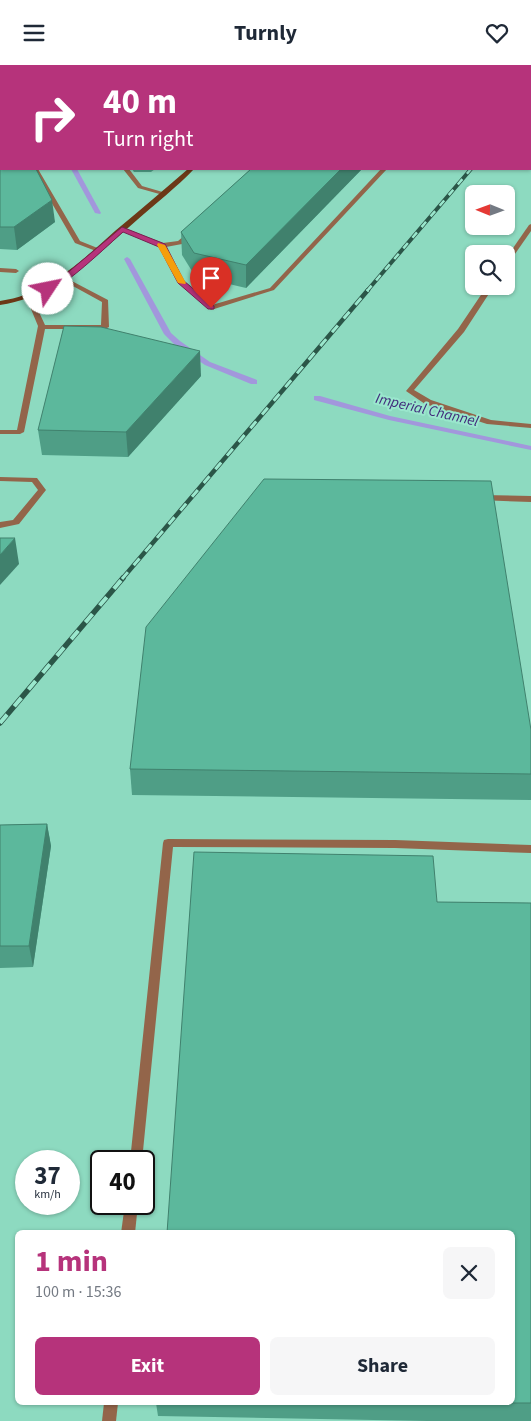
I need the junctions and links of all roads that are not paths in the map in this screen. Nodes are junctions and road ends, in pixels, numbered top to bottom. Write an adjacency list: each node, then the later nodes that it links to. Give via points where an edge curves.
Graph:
1 (36, 170): 10 (lane, via 77,242)
2 (127, 170): 5 (lane, via 140,187)
3 (190, 170): 5 (street)
4 (383, 170): 9 (lane, via 272,289 211,308 181,282)
5 (163, 193): 8 (street)
6 (531, 226): 11 (lane)
7 (198, 227): 9 (lane, via 180,243)
8 (122, 229): 9 (lane); 10 (street)
9 (162, 245)
10 (98, 250): 14 (street)
11 (515, 250)
12 (0, 270): 13 (lane)
13 (16, 271)
14 (64, 279): 16 (street); 18 (lane, via 106,301 105,327)
15 (485, 295): 19 (lane, via 461,330 410,391 428,401 490,422)
16 (29, 297): 17 (street); 18 (lane)
17 (0, 303)
18 (42, 327): 20 (lane, via 20,432)
19 (531, 426)
20 (0, 432)
21 (0, 479): 24 (lane, via 34,479 42,490 16,522)
22 (473, 497): 23 (lane)
23 (531, 499)
24 (0, 525)
25 (531, 849): 26 (lane, via 395,844 168,843)
26 (137, 1150)
27 (130, 1215): 28 (lane)
28 (128, 1230)
29 (111, 1405): 30 (lane)
30 (109, 1421)

